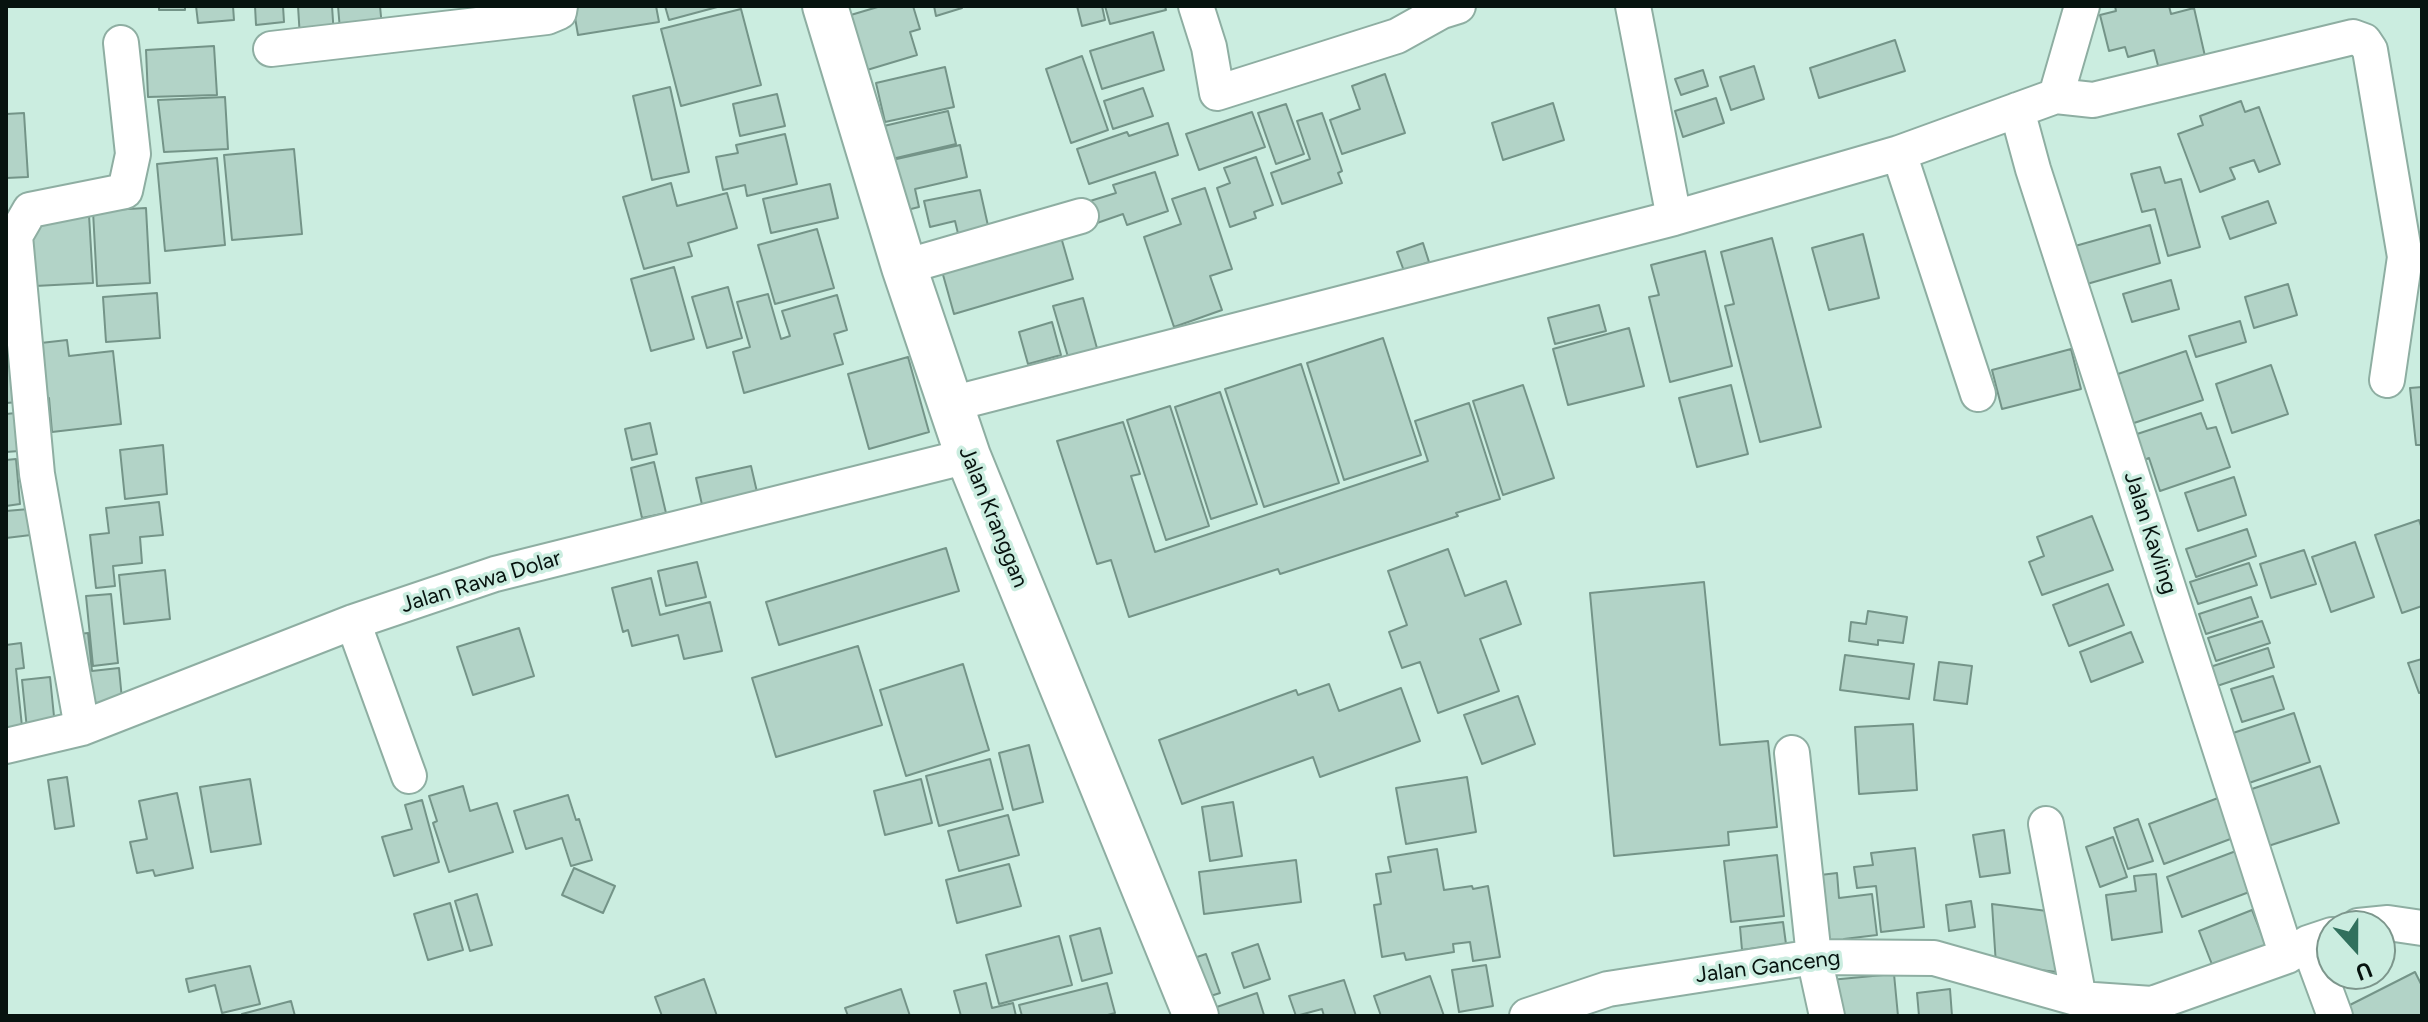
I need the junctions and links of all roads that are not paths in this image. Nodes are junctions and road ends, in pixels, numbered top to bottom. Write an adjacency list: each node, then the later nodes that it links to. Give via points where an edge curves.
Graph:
1 (560, 6): 8 (street, via 547,17)
2 (825, 6): 14 (main road, Jalan Kranggan)
3 (1196, 6): 4 (street, via 1217,93 1397,36)
4 (1458, 6)
5 (1633, 6): 13 (street)
6 (2082, 6): 9 (street)
7 (121, 43): 20 (street, via 133,154 125,191 30,210 15,236 37,474)
8 (271, 49)
9 (2056, 96): 10 (street); 15 (street, via 2093,100 2353,37 2364,41 2370,50 2405,257)
10 (2017, 110): 11 (street); 27 (street, Jalan Kavling, via 2033,169)
11 (1899, 153): 13 (street); 16 (street)
12 (1081, 216): 14 (street)
13 (1674, 218): 17 (street)
14 (904, 267): 17 (main road, Jalan Kranggan)
15 (2387, 380)
16 (1978, 394)
17 (951, 404): 18 (main road, Jalan Kranggan)
18 (968, 456): 19 (street, Jalan Rawa Dolar, via 495,574); 31 (main road, Jalan Kranggan)
19 (353, 622): 20 (street, Jalan Rawa Dolar); 23 (street)
20 (82, 728): 21 (street, Jalan Rawa Dolar)
21 (6, 746)
22 (1792, 753): 28 (street)
23 (409, 776)
24 (2046, 824): 29 (street)
25 (2396, 924): 26 (street)
26 (2422, 928)
27 (2309, 945): 30 (street, Jalan Ganceng); 34 (street, Jalan Kavling)
28 (1814, 957): 29 (street, Jalan Ganceng, via 1934,958); 32 (street, Jalan Ganceng, via 1608,989); 33 (street)
29 (2079, 999): 30 (street, Jalan Ganceng)
30 (2153, 1010)
31 (1196, 1016)
32 (1527, 1016)
33 (1827, 1016)
34 (2335, 1016)

